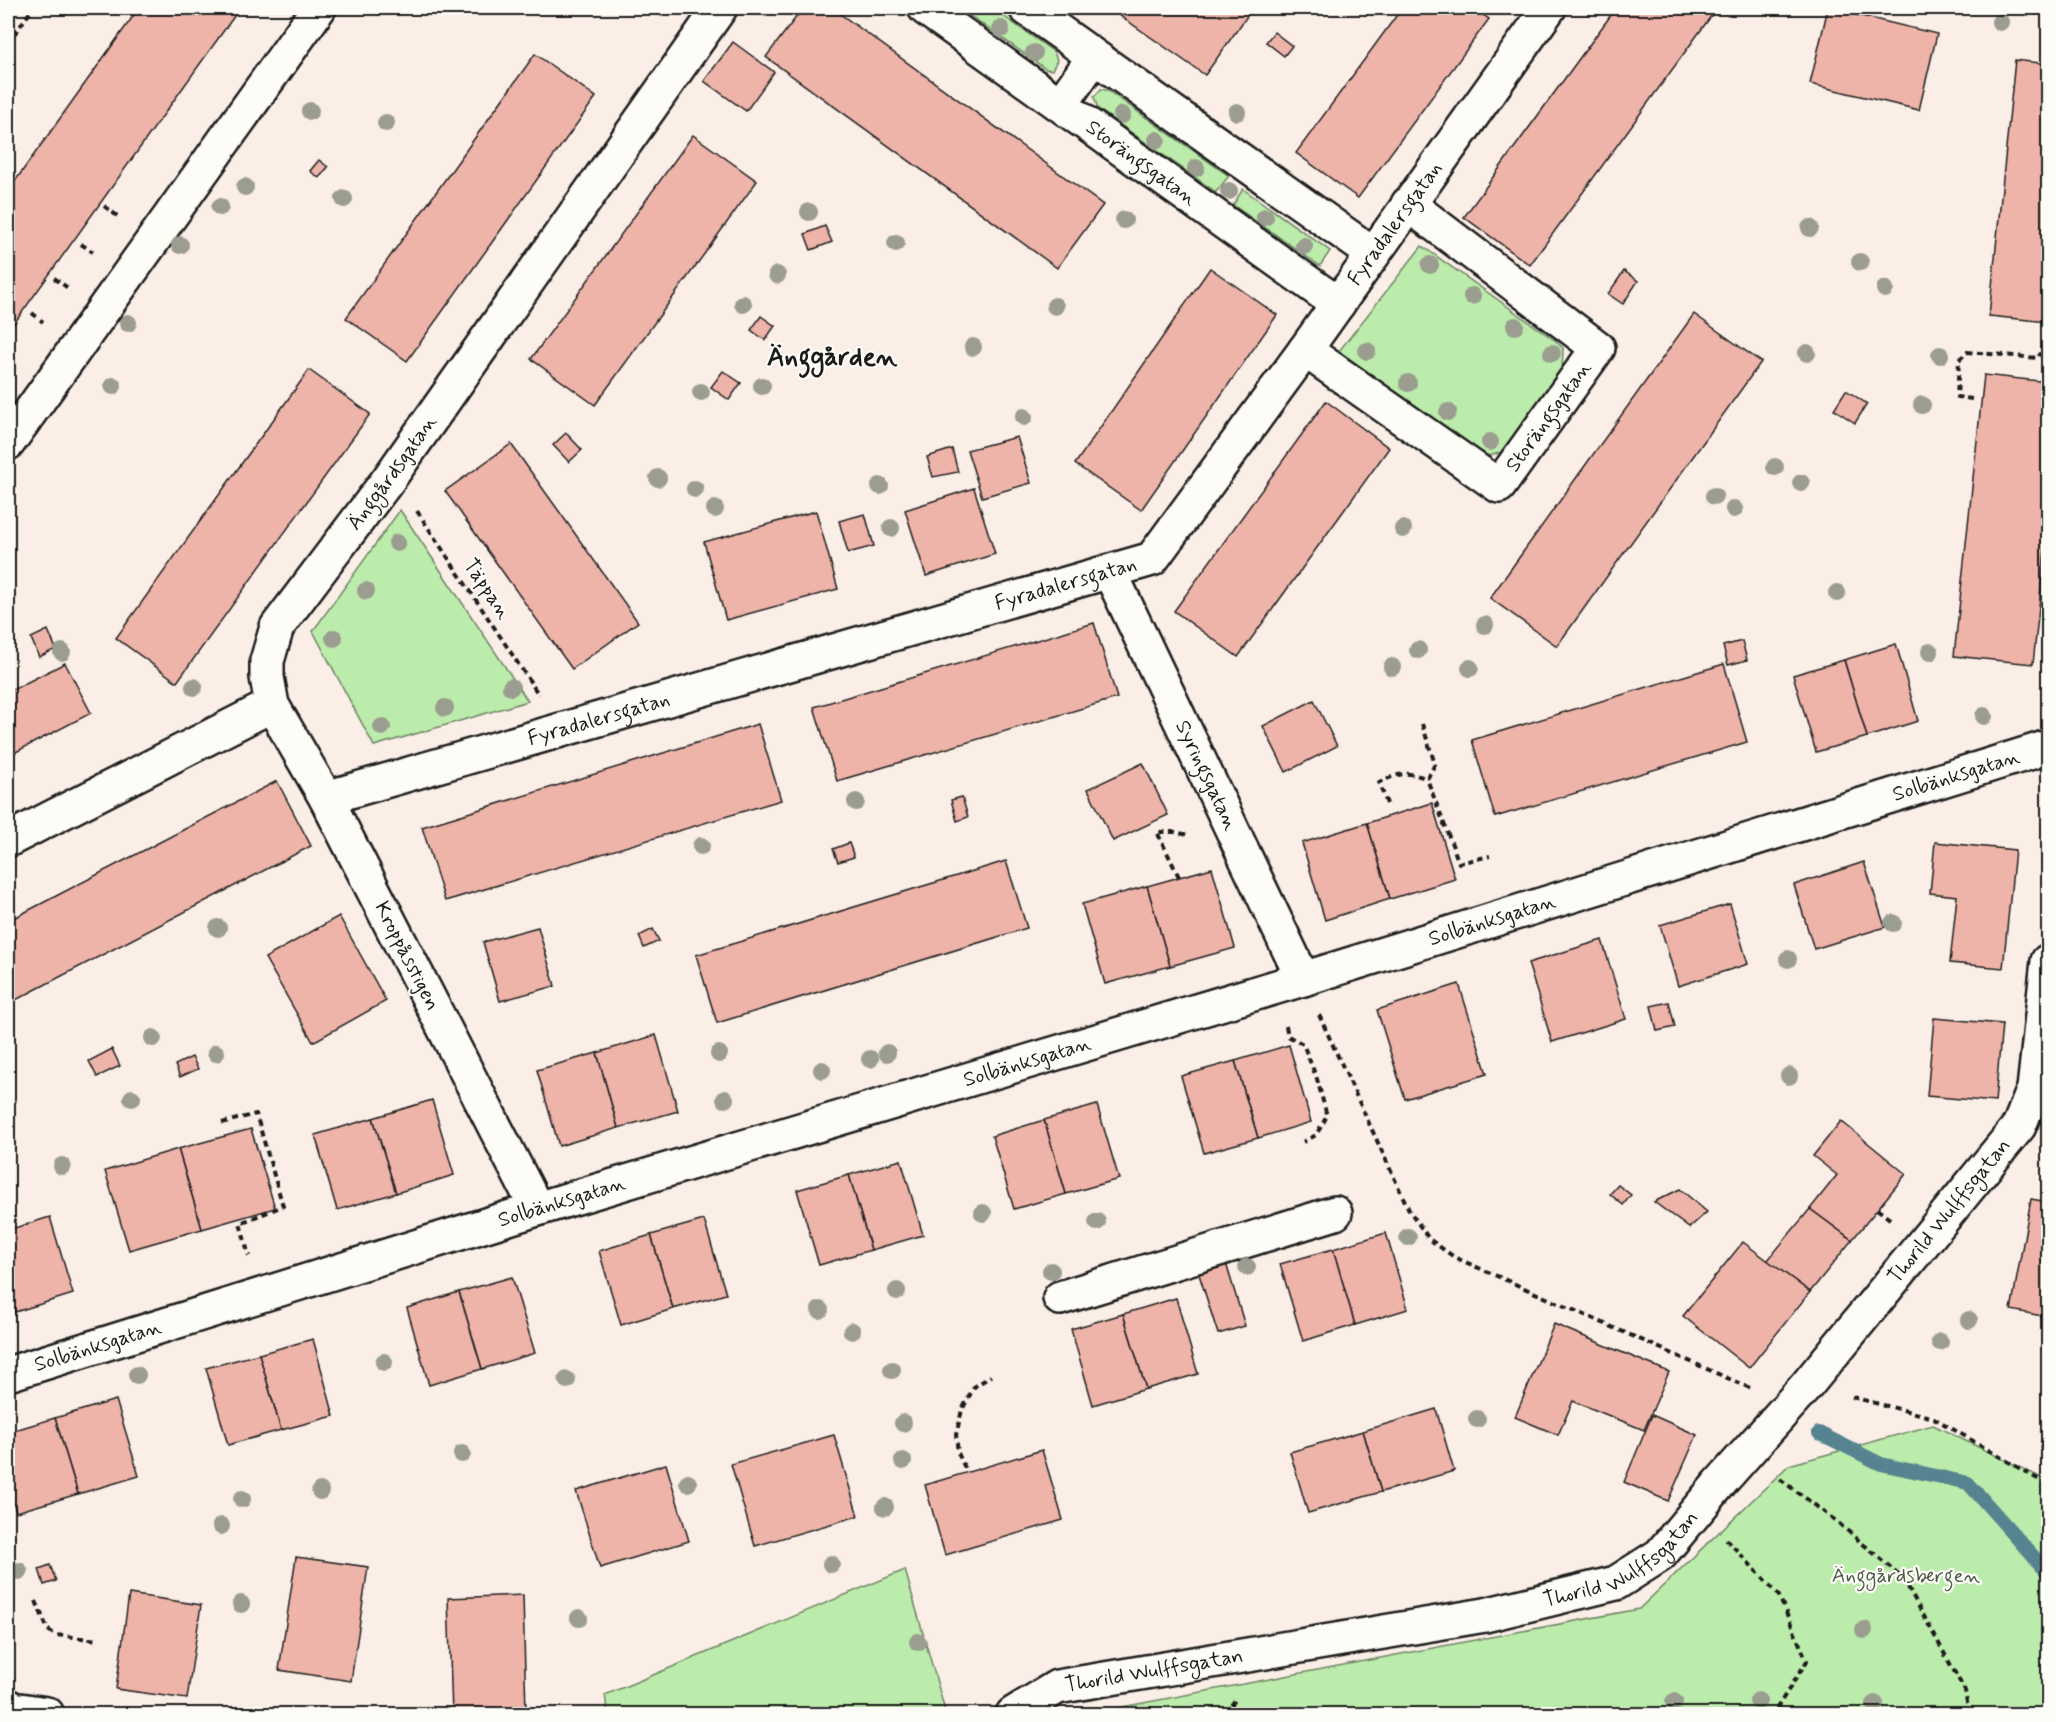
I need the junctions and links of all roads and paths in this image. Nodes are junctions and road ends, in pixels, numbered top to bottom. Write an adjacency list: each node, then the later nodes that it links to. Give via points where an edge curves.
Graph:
1 (33, 8): 7 (path)
2 (319, 8): 16 (street)
3 (720, 8): 20 (street, Änggårdsgatan, via 394,471 277,627 267,661)
4 (925, 8): 9 (street, Storängsgatan)
5 (1026, 8): 8 (street)
6 (1549, 8): 10 (street, Fyradalersgatan)
7 (8, 43)
8 (1094, 57): 9 (street); 11 (street)
9 (1061, 104): 12 (street, Storängsgatan)
10 (1408, 204): 11 (street, Fyradalersgatan); 13 (street, Storängsgatan, via 1598,348 1499,486)
11 (1372, 254): 12 (street, Fyradalersgatan)
12 (1338, 304): 13 (street, Fyradalersgatan)
13 (1305, 350): 18 (street, Fyradalersgatan, via 1152,559)
14 (2041, 353): 15 (path, via 2038,358 1967,352 1959,360 1957,397)
15 (1972, 399)
16 (8, 443)
17 (413, 506): 19 (path, Täppan)
18 (1110, 572): 24 (street, Fyradalersgatan); 29 (street, Syringsgatan)
19 (545, 704)
20 (272, 705): 24 (street, Kroppåsstigen); 26 (street)
21 (1422, 724): 23 (path, via 1435,764)
22 (2049, 747): 29 (street, Solbänksgatan)
23 (1427, 779): 25 (path, via 1413,773 1379,782); 27 (path, via 1459,863)
24 (326, 798): 34 (street, Kroppåsstigen)
25 (1387, 804)
26 (8, 840)
27 (1490, 856)
28 (2049, 961): 31 (street, Thorild Wulffsgatan)
29 (1303, 979): 34 (street, Solbänksgatan); 40 (path, via 1409,1210 1429,1239 1454,1257 1754,1390)
30 (1285, 1016): 33 (path, via 1288,1036 1303,1044 1327,1116 1316,1135)
31 (2041, 1099): 40 (street, Thorild Wulffsgatan)
32 (222, 1123): 36 (path, via 256,1114 283,1206 240,1223)
33 (1303, 1142)
34 (537, 1209): 38 (street, Solbänksgatan)
35 (1335, 1213): 37 (street)
36 (250, 1259)
37 (1060, 1298)
38 (8, 1374)
39 (991, 1376): 42 (path, via 974,1387 962,1410 956,1435 958,1454)
40 (1807, 1385): 41 (street, Thorild Wulffsgatan); 43 (path, via 1934,1418)
41 (1746, 1454): 44 (street, Thorild Wulffsgatan); 51 (path, via 1836,1521 1903,1578 1965,1691)
42 (965, 1468)
43 (2049, 1485)
44 (1697, 1510): 49 (street, Thorild Wulffsgatan, via 1660,1555 1616,1582 1485,1615 1058,1687); 50 (path, via 1778,1594 1807,1661)
45 (36, 1601): 46 (path, via 48,1630 56,1635)
46 (98, 1640)
47 (8, 1706): 48 (street)
48 (47, 1714)
49 (1013, 1714)
50 (1773, 1714)
51 (1969, 1714)

